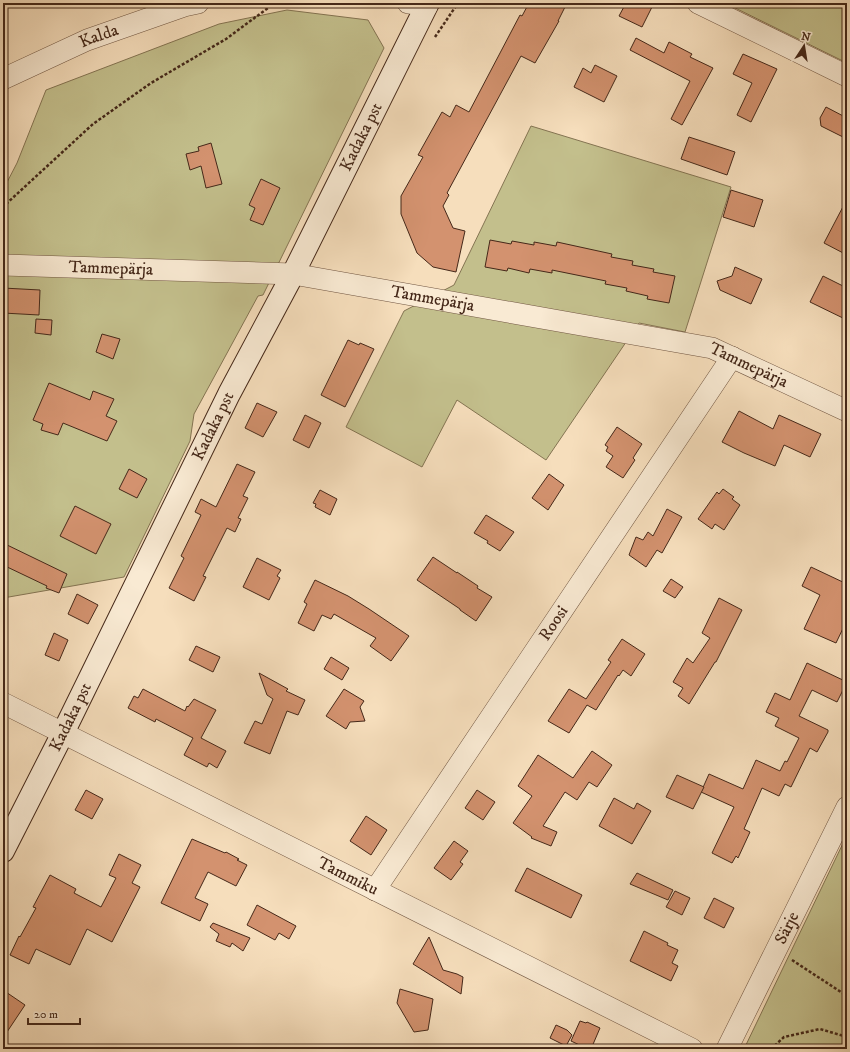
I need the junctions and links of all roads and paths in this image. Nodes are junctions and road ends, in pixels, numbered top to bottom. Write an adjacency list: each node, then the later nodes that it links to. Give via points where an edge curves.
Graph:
1 (198, 3): 8 (street, Kalda, via 87,40)
2 (458, 3): 6 (path)
3 (698, 3): 7 (street)
4 (421, 4): 13 (main road, Kadaka pst)
5 (272, 5): 10 (path, via 226,39 151,84 93,124)
6 (433, 39)
7 (847, 76)
8 (3, 78)
9 (3, 190): 10 (path)
10 (6, 204): 11 (path)
11 (3, 238)
12 (3, 265): 13 (street, Tammepärja)
13 (293, 274): 14 (street, Tammepärja, via 712,348); 17 (main road, Kadaka pst, via 229,394)
14 (732, 357): 15 (street, Tammepärja); 20 (street, Roosi)
15 (847, 411)
16 (3, 703): 17 (street, Tammiku)
17 (63, 733): 19 (main road, Kadaka pst); 20 (street, Tammiku)
18 (847, 807): 21 (street, Särje)
19 (3, 851)
20 (376, 890): 24 (street, Tammiku)
21 (777, 950): 22 (path); 25 (street, Särje)
22 (847, 996)
23 (847, 1037): 26 (path, via 820,1029 784,1037)
24 (692, 1049)
25 (727, 1049)
26 (771, 1049)

